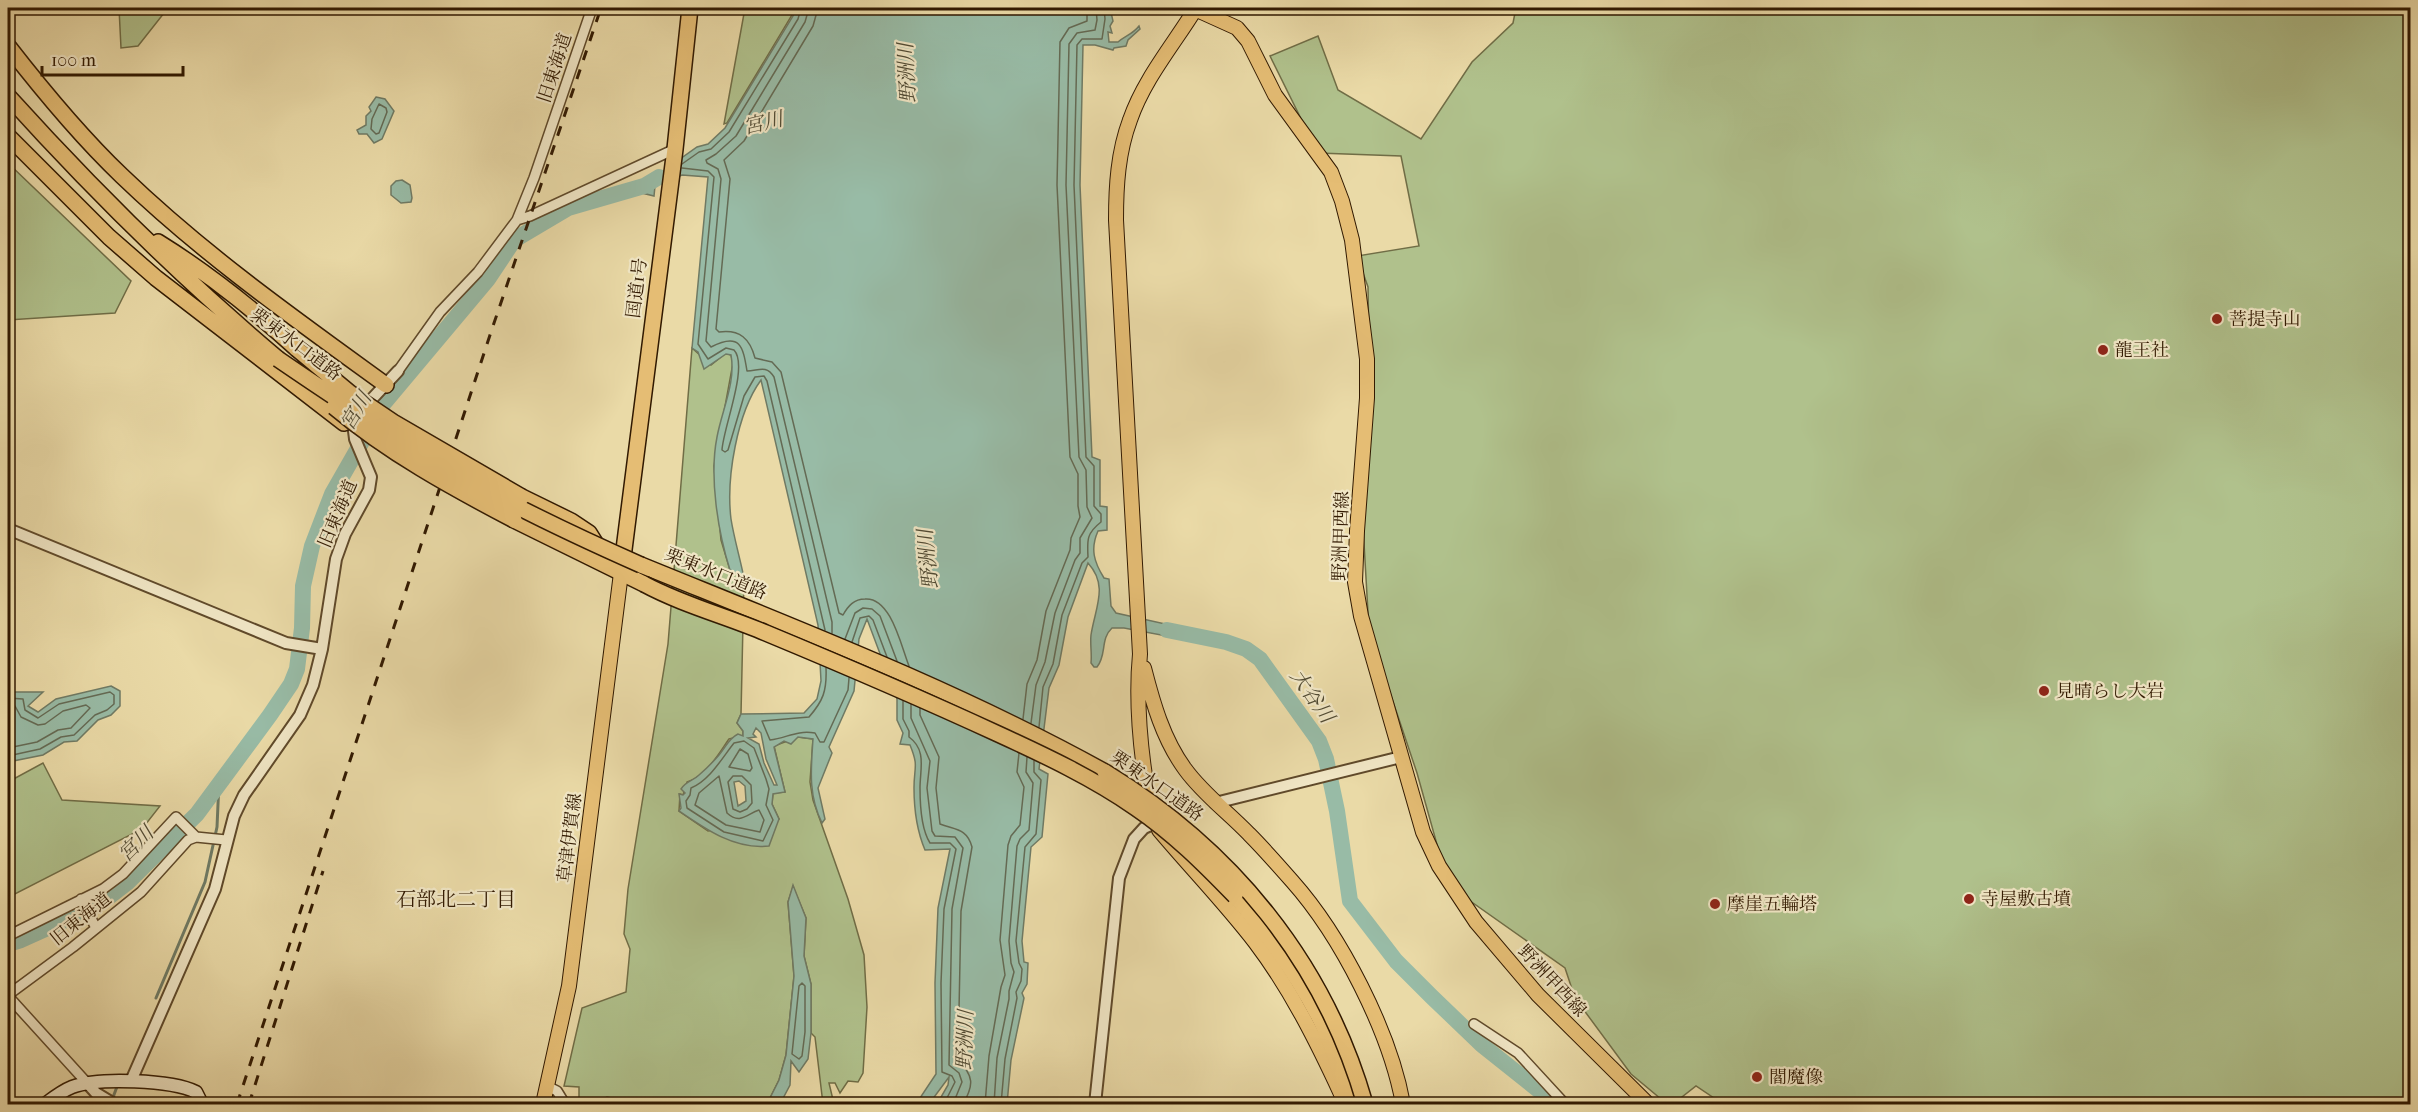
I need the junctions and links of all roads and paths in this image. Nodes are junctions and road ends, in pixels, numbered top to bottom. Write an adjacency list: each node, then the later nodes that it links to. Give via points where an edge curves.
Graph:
1 (592, 8): 8 (street, 旧東海道)
2 (690, 8): 7 (highway, 国道1号)
3 (1195, 8): 17 (main road, 野洲甲西線, via 1130,118 1116,181); 18 (main road, 野洲甲西線, via 1237,28 1248,41 1275,94 1331,172 1342,201 1352,240 1367,359 1355,582)
4 (8, 46): 12 (highway, via 121,176 267,300)
5 (8, 96): 9 (highway, 栗東水口道路)
6 (8, 136): 13 (highway, via 156,278)
7 (674, 154): 8 (street); 15 (highway, 国道1号)
8 (517, 220): 11 (street, 旧東海道, via 478,272 440,312)
9 (135, 228): 10 (highway, 栗東水口道路); 15 (highway, bridge, via 188,261 257,313 350,393 393,422 589,533)
10 (278, 359): 15 (highway, 栗東水口道路, bridge, via 379,442 468,496); 38 (highway, 栗東水口道路, bridge, via 411,447 559,528 965,701 1044,738 1129,786 1210,849 1269,914 1339,1031)
11 (398, 371): 12 (street, 旧東海道)
12 (386, 385): 13 (street, 旧東海道, via 356,416)
13 (355, 436): 16 (street, 旧東海道, via 371,477 369,490 336,559)
14 (8, 529): 16 (street, via 286,643)
15 (621, 573): 30 (main road, 草津伊賀線, via 569,986); 37 (highway, 栗東水口道路, bridge, via 668,597 731,619 950,711 1104,787 1156,823 1235,896 1288,966 1322,1023)
16 (318, 649): 22 (street, 旧東海道, via 313,685 300,714 244,795)
17 (1140, 654): 19 (main road, 野洲甲西線, via 1166,736 1184,768); 20 (main road, 野洲甲西線, via 1141,756)
18 (1401, 758): 19 (street); 41 (main road, 野洲甲西線, via 1423,832 1439,866 1476,922 1538,995)
19 (1215, 803): 39 (main road, 野洲甲西線, via 1294,884 1331,935 1362,987 1377,1022)
20 (1153, 824): 36 (street, via 1134,839 1119,878); 37 (main road, via 1275,969)
21 (193, 834): 22 (street); 23 (street, via 176,818 123,874); 24 (street, 旧東海道, via 141,892)
22 (226, 840): 28 (street, 旧東海道, via 215,889)
23 (82, 900): 24 (street); 25 (street)
24 (94, 925): 26 (street, 旧東海道)
25 (8, 936)
26 (8, 996): 29 (street)
27 (1474, 1024): 40 (street, via 1518,1053)
28 (123, 1081): 29 (main road); 33 (main road, via 191,1089 200,1096)
29 (87, 1083): 31 (street); 32 (main road, via 72,1087)
30 (549, 1087): 34 (main road, 草津伊賀線); 35 (street, via 557,1091)
31 (111, 1102)
32 (45, 1104)
33 (202, 1104)
34 (543, 1104)
35 (565, 1104)
36 (1095, 1104)
37 (1347, 1104)
38 (1365, 1104)
39 (1403, 1104)
40 (1565, 1104)
41 (1648, 1104)

